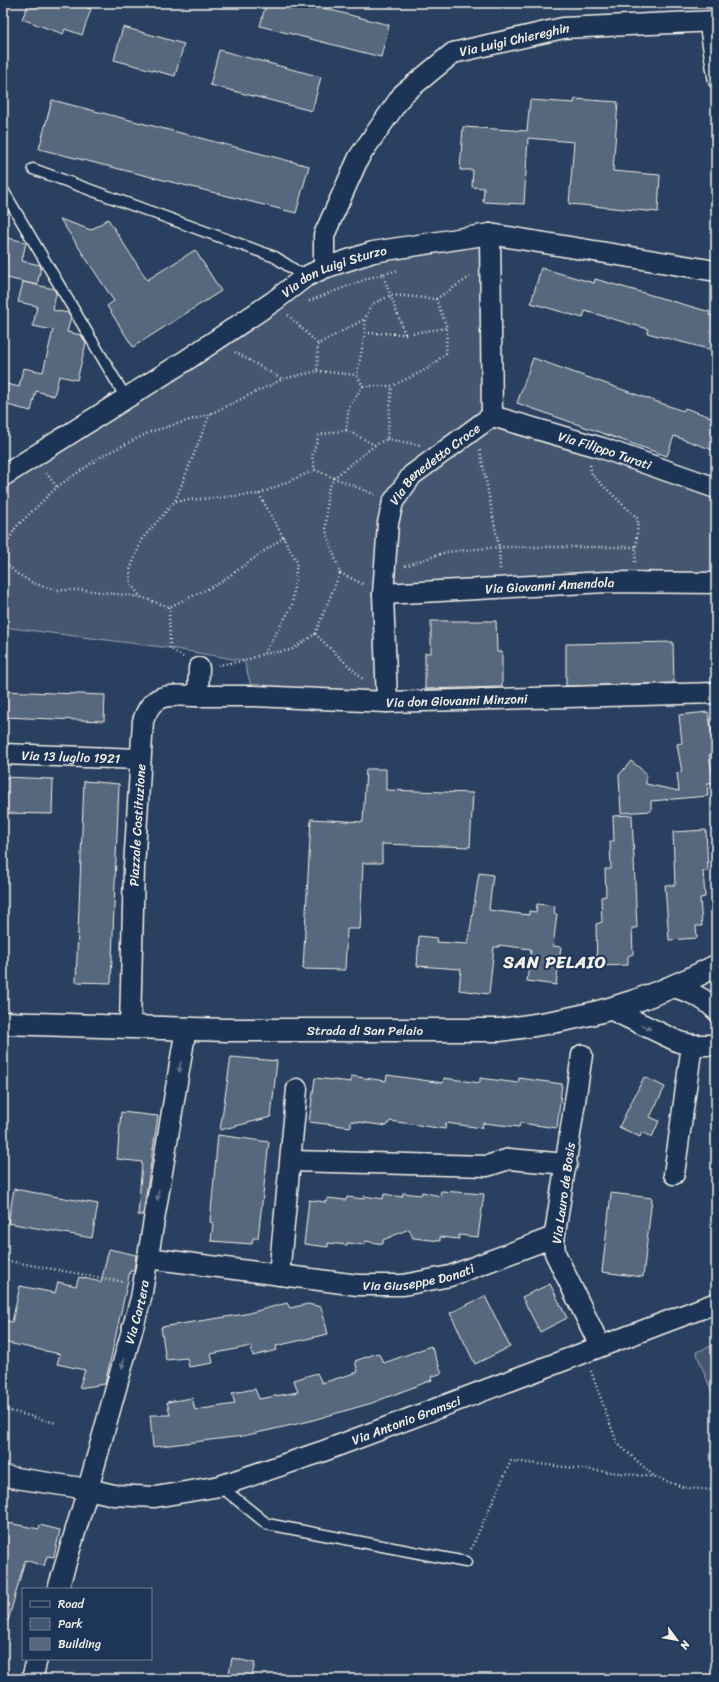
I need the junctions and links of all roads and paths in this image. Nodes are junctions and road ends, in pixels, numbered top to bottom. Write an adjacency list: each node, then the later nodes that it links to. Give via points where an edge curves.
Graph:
1 (710, 21): 2 (lane); 8 (street, Via Luigi Chiereghin, via 563,28 453,53 403,94 359,157 324,235)
2 (716, 82)
3 (33, 169): 12 (lane, via 275,257)
4 (3, 190): 30 (lane)
5 (490, 234): 6 (street, Via don Luigi Sturzo); 7 (street, Via Benedetto Croce); 10 (street, Via don Luigi Sturzo)
6 (373, 252): 8 (street, Via don Luigi Sturzo); 11 (path)
7 (490, 264): 14 (path); 32 (street, Via Benedetto Croce)
8 (324, 268): 12 (street, Via don Luigi Sturzo)
9 (405, 268): 11 (path)
10 (716, 271)
11 (382, 274): 13 (path); 15 (path)
12 (305, 278): 16 (street, Via don Luigi Sturzo)
13 (392, 295): 14 (path); 19 (path, via 372,304); 22 (path)
14 (436, 299): 20 (path)
15 (303, 304)
16 (281, 308): 17 (path); 18 (path); 23 (street, Via don Luigi Sturzo); 24 (path)
17 (292, 311)
18 (283, 319)
19 (365, 319): 21 (path); 24 (path)
20 (447, 328): 22 (path); 29 (path, via 446,353 429,368)
21 (365, 334): 22 (path); 26 (path)
22 (404, 334)
23 (215, 341): 27 (path); 30 (street, Via don Luigi Sturzo)
24 (318, 344): 25 (path)
25 (317, 371): 26 (path); 27 (path)
26 (357, 375): 28 (path)
27 (283, 379): 31 (path)
28 (363, 386): 29 (path); 34 (path, via 349,407)
29 (392, 386): 35 (path)
30 (126, 398): 40 (street, Via don Luigi Sturzo)
31 (210, 414): 44 (path); 49 (path, via 150,432 102,456 57,487 16,527)
32 (492, 416): 33 (street, Via Benedetto Croce); 36 (street, Via Filippo Turati)
33 (476, 427): 38 (street, Via Benedetto Croce); 47 (path)
34 (346, 430): 37 (path); 39 (path, via 319,434 312,456)
35 (387, 438): 37 (path); 38 (path)
36 (586, 443): 42 (street, Via Filippo Turati); 48 (path, via 592,475 638,519)
37 (375, 445): 41 (path)
38 (445, 450): 45 (street, Via Benedetto Croce, via 412,475)
39 (315, 470): 41 (path); 43 (path)
40 (3, 476)
41 (335, 477): 45 (path); 58 (path, via 327,492 326,531 340,573)
42 (716, 488)
43 (259, 494): 44 (path); 46 (path)
44 (175, 501): 56 (path, via 142,539 130,570 131,585)
45 (393, 502): 51 (street, Via Benedetto Croce, via 388,523)
46 (284, 537): 57 (path, via 218,584); 59 (path, via 297,562 292,606)
47 (499, 547): 48 (path); 51 (path, via 446,552); 54 (path)
48 (636, 547): 52 (path)
49 (3, 550)
50 (3, 560): 56 (path, via 16,573 33,583 55,590 84,590)
51 (385, 573): 55 (street, Via Benedetto Croce)
52 (633, 582): 53 (street, Via Giovanni Amendola); 54 (street, Via Giovanni Amendola)
53 (716, 583)
54 (500, 588): 55 (street, Via Giovanni Amendola)
55 (384, 594): 63 (street, Via Benedetto Croce)
56 (141, 597): 57 (path)
57 (169, 607): 60 (path, via 170,648)
58 (315, 634): 59 (path, via 291,650); 63 (path)
59 (264, 654): 60 (path, via 244,661)
60 (199, 668): 62 (street)
61 (716, 693): 63 (street, Via don Giovanni Minzoni)
62 (198, 696): 63 (street, Via don Giovanni Minzoni); 65 (street, Piazzale Costituzione, via 167,696 153,701 146,710 143,721)
63 (386, 702)
64 (3, 754): 65 (street, Via 13 luglio 1921)
65 (139, 759): 71 (street, Piazzale Costituzione)
66 (716, 966): 67 (main road, Strada di San Pelaio)
67 (673, 987): 68 (main road, Strada di San Pelaio); 69 (street, via 691,992 708,1001)
68 (612, 1010): 72 (main road, Strada di San Pelaio, via 535,1026 499,1030); 74 (street, one-way to 74, via 665,1037)
69 (716, 1010)
70 (3, 1023): 71 (main road, Strada di San Pelaio)
71 (130, 1026): 72 (main road, Strada di San Pelaio)
72 (186, 1028): 81 (street, Via Cartera, one-way to 81)
73 (716, 1044): 74 (street)
74 (692, 1045): 79 (street)
75 (582, 1055): 78 (street, Via Lauro de Bosis)
76 (297, 1089): 77 (street)
77 (291, 1160): 78 (street, via 487,1166 509,1158); 83 (street)
78 (567, 1164): 80 (street, Via Lauro de Bosis)
79 (674, 1174)
80 (554, 1240): 83 (street, Via Giuseppe Donati, via 548,1239 450,1276 403,1285 358,1285); 86 (street, Via Lauro de Bosis, via 555,1253)
81 (148, 1258): 83 (street, Via Giuseppe Donati); 84 (street, Via Cartera)
82 (3, 1260): 84 (path)
83 (279, 1275)
84 (143, 1286): 92 (street, Via Cartera, one-way to 92)
85 (716, 1303): 86 (street, Via Antonio Gramsci)
86 (592, 1349): 90 (path, via 617,1443); 91 (street, Via Antonio Gramsci, via 321,1452)
87 (3, 1408): 88 (path)
88 (56, 1423)
89 (3, 1476): 92 (street, Via Antonio Gramsci)
90 (655, 1477): 93 (path, via 686,1488); 94 (path, via 511,1461)
91 (220, 1486): 92 (street, Via Antonio Gramsci, via 155,1497 114,1496); 94 (lane, via 267,1524)
92 (88, 1490): 95 (street, Via Cartera)
93 (716, 1490)
94 (466, 1562)
95 (58, 1588)
96 (37, 1660): 97 (street)
97 (32, 1679)

